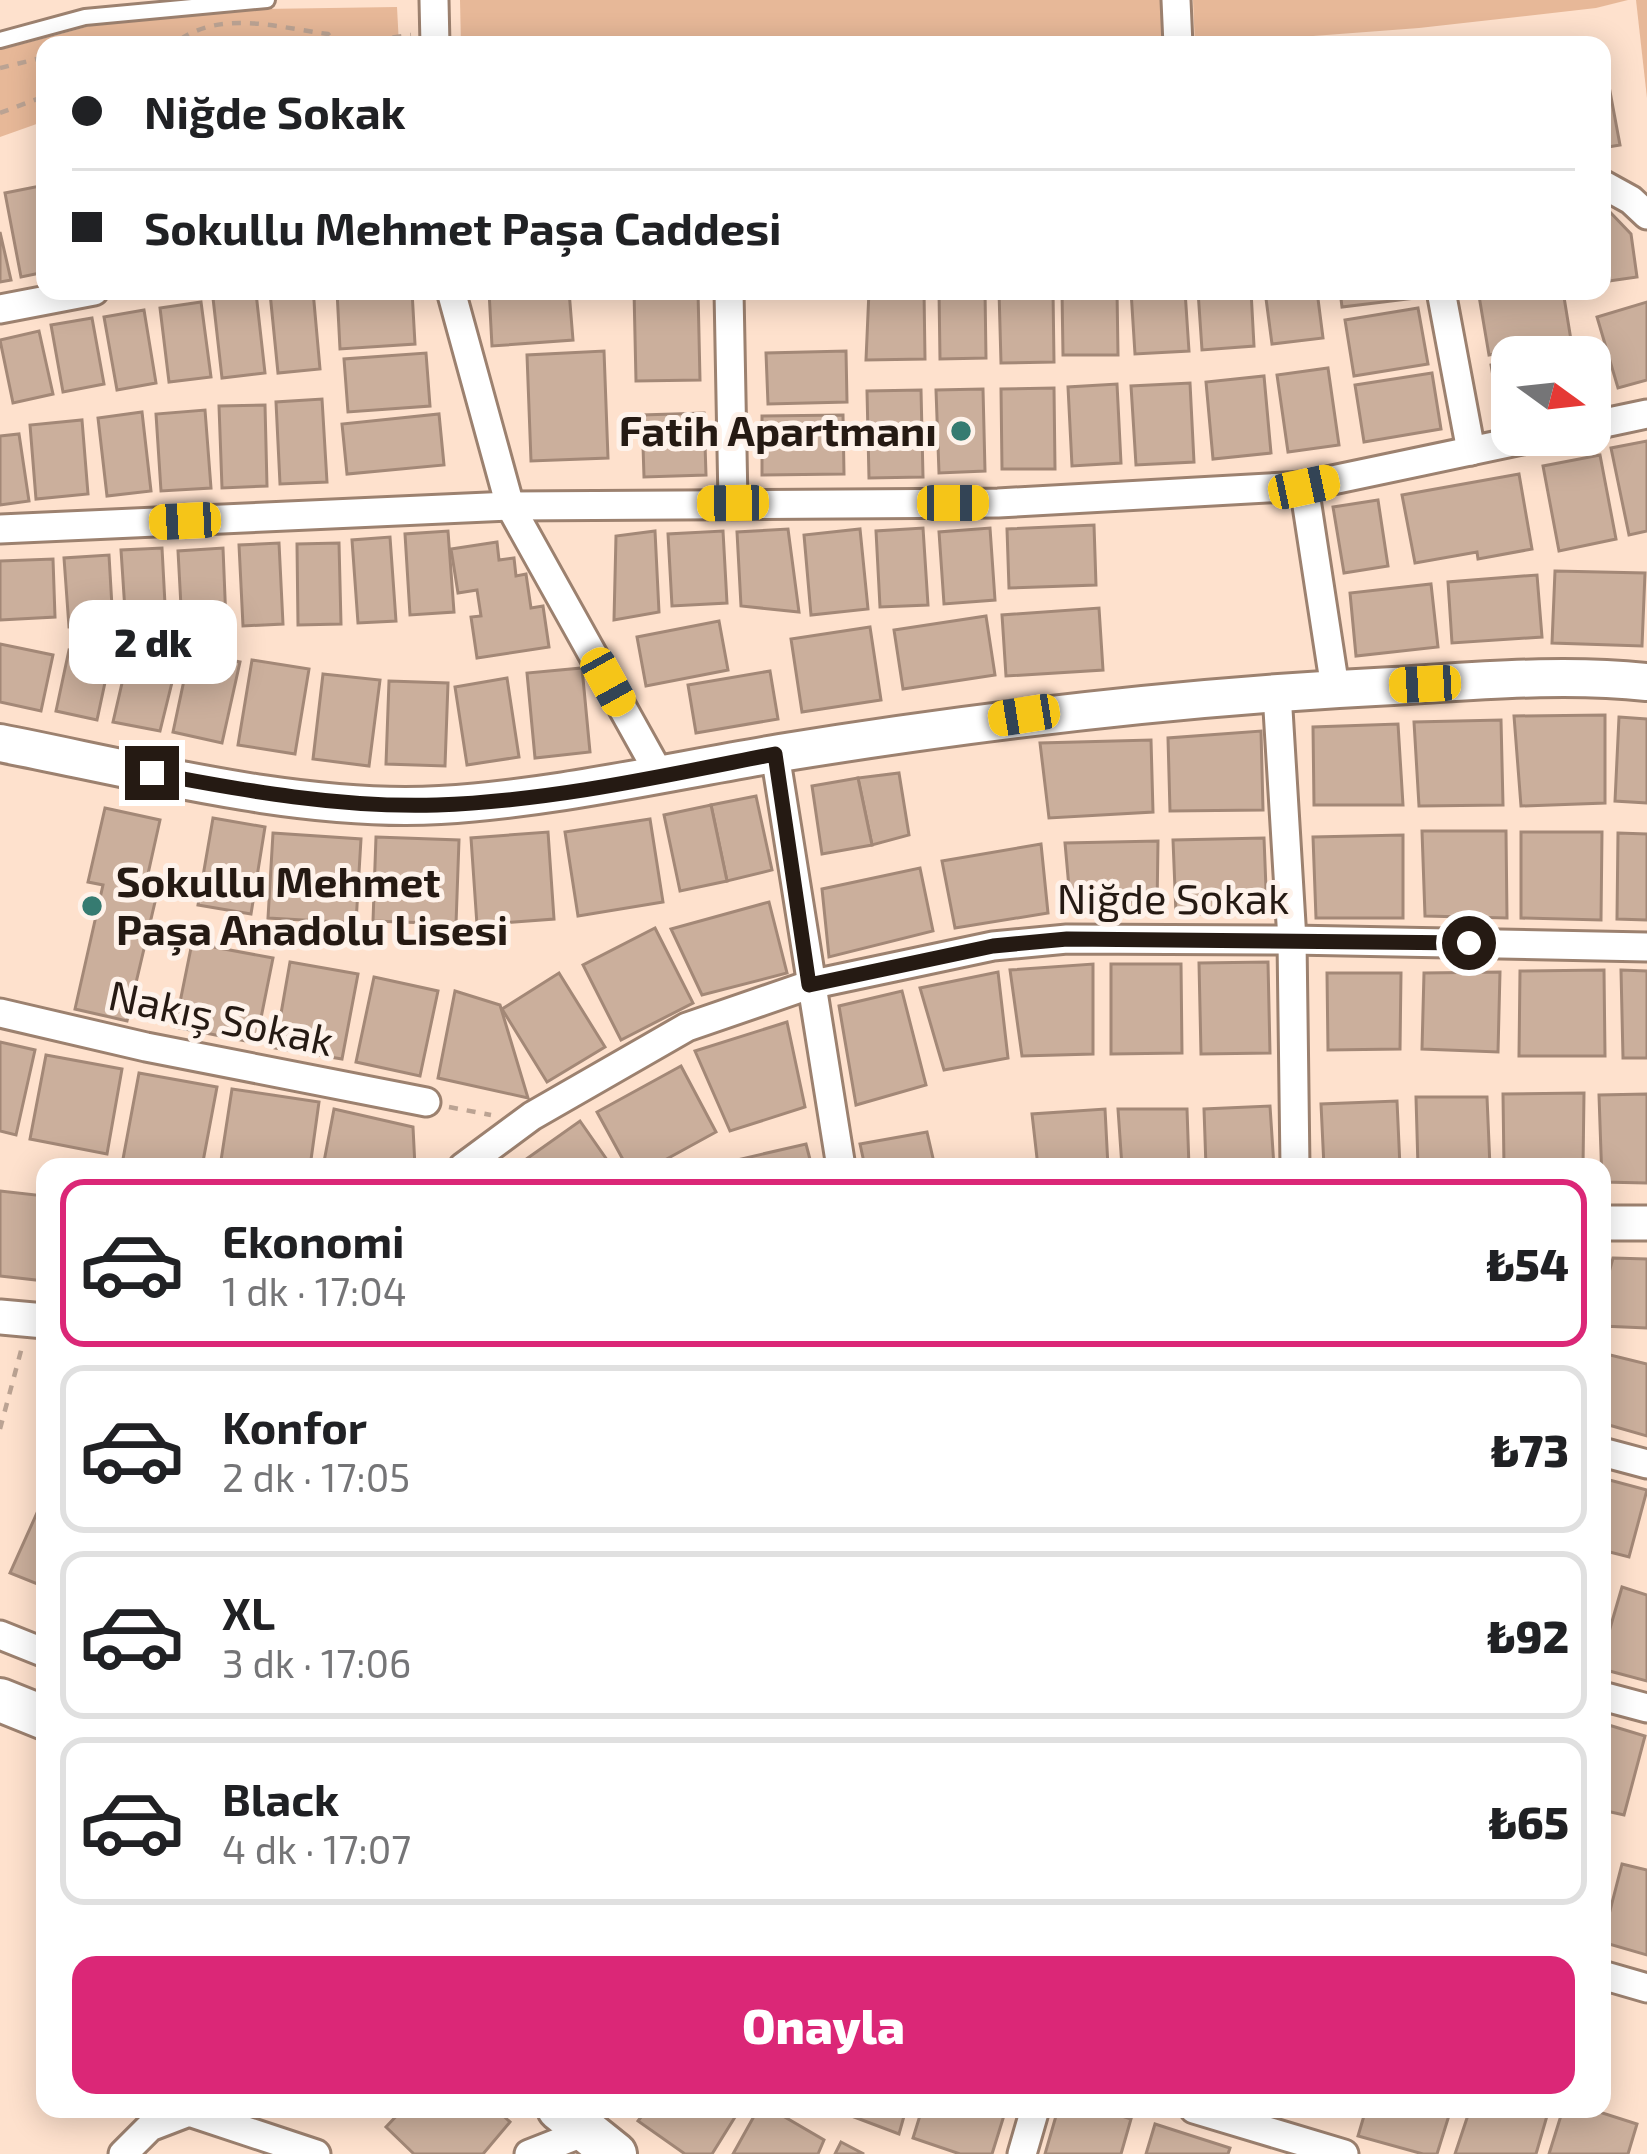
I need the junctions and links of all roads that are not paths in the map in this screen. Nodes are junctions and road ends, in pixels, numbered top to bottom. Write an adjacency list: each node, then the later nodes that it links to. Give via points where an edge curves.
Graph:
1 (267, 0): 6 (lane, via 85,17)
2 (434, 0): 4 (street)
3 (1176, 0): 5 (street)
4 (435, 36)
5 (1178, 36)
6 (0, 40)
7 (1611, 189): 8 (street)
8 (1647, 215)
9 (47, 300): 13 (street)
10 (453, 300): 20 (street)
11 (729, 300): 19 (street)
12 (1443, 300): 17 (street)
13 (0, 309)
14 (1647, 414): 15 (street)
15 (1611, 422)
16 (1491, 447): 17 (street)
17 (1471, 451): 18 (street)
18 (1304, 487): 19 (street, via 998,503); 23 (street)
19 (733, 503): 20 (street)
20 (509, 506): 21 (street); 27 (street)
21 (0, 530)
22 (1647, 682): 23 (main road, via 1560,677)
23 (1335, 688): 24 (main road)
24 (1277, 693): 26 (main road, via 1024,715); 28 (street)
25 (0, 743): 27 (main road, via 327,801 435,805)
26 (775, 754): 27 (main road); 30 (street)
27 (661, 777)
28 (1292, 940): 29 (street, Niğde Sokak); 30 (street, Niğde Sokak, via 1067,939 993,946); 35 (street)
29 (1647, 947)
30 (809, 985): 33 (street, Niğde Sokak, via 687,1027); 34 (street)
31 (0, 1013): 32 (street, Nakış Sokak)
32 (426, 1102)
33 (475, 1158)
34 (839, 1158)
35 (1295, 1158)
36 (1611, 1222): 37 (street)
37 (1647, 1223)
38 (1611, 1454): 39 (street)
39 (1647, 1464)
40 (0, 1635): 41 (street)
41 (36, 1649)
42 (1611, 1698): 44 (street)
43 (0, 1700): 45 (main road)
44 (1647, 1708)
45 (36, 1714)
46 (1611, 1978): 47 (street)
47 (1647, 1988)
48 (173, 2118): 53 (street, via 150,2127)
49 (207, 2118): 54 (street)
50 (1032, 2118): 56 (street)
51 (1224, 2118): 57 (street)
52 (586, 2132): 55 (street)
53 (123, 2154)
54 (316, 2154)
55 (529, 2154)
56 (1022, 2154)
57 (1344, 2154)

